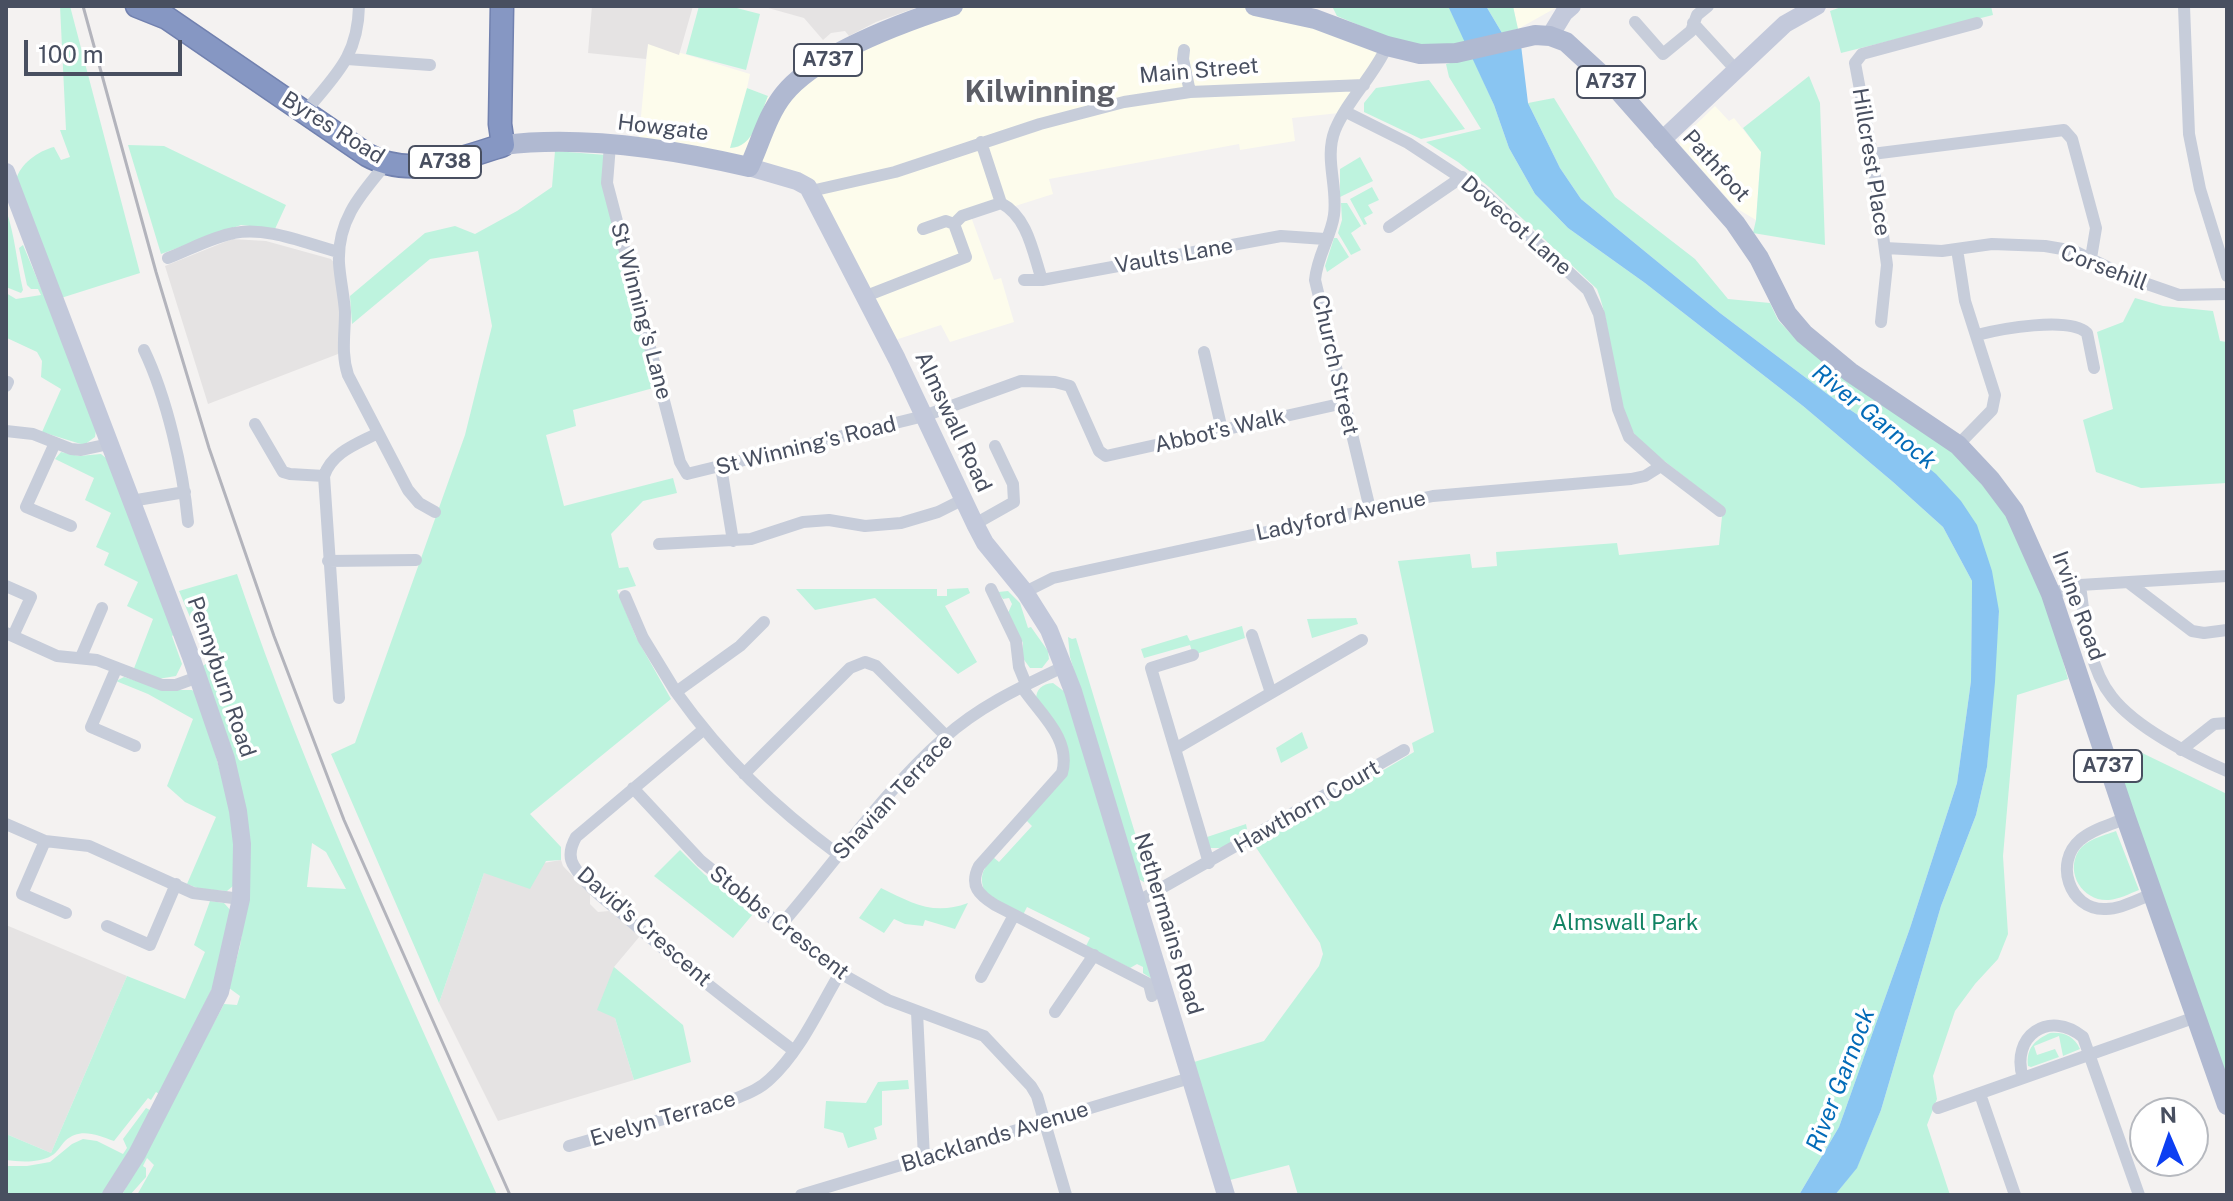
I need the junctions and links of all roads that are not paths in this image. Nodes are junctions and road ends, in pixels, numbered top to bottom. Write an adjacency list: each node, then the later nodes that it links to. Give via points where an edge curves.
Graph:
1 (137, 6): 23 (highway, Byres Road / A738, via 167,18)
2 (359, 6): 17 (street, via 357,38)
3 (502, 6): 27 (highway)
4 (953, 6): 31 (main road, A737, via 880,33 804,75 779,101)
5 (1255, 6): 10 (main road)
6 (1572, 6): 14 (main road)
7 (1708, 6): 12 (street)
8 (1817, 6): 19 (main road, via 1785,24)
9 (2184, 6): 46 (street, via 2189,134)
10 (1318, 12): 15 (main road)
11 (1635, 22): 12 (street, via 1663,54 1691,31)
12 (1693, 23): 19 (street)
13 (1977, 23): 29 (street, Hillcrest Place, via 1858,57 1855,69)
14 (1550, 36): 15 (main road, via 1522,36 1456,53 1420,54); 25 (main road, A737, via 1574,47 1601,72)
15 (1387, 46): 20 (street, Church Street)
16 (1184, 50): 22 (street)
17 (347, 59): 18 (street); 23 (street)
18 (430, 65)
19 (1736, 70): 25 (main road)
20 (1364, 85): 21 (street, Main Street); 24 (street, Church Street)
21 (1333, 88): 22 (street, Main Street); 24 (street, via 1342,96)
22 (1190, 92): 26 (street, Main Street, via 1081,112)
23 (305, 112): 30 (highway, Byres Road / A738)
24 (1346, 112): 33 (street, Dovecot Lane); 40 (street, Church Street, via 1330,149 1334,215)
25 (1661, 141): 36 (main road, Pathfoot / A737)
26 (981, 142): 34 (street, Main Street, via 895,172); 35 (street)
27 (503, 145): 28 (main road, Howgate); 30 (highway, Byres Road / A738, via 448,162)
28 (610, 145): 31 (main road, Howgate, via 690,153); 69 (street, St Winning's Lane, via 607,183)
29 (1872, 154): 41 (street, Hillcrest Place); 45 (street, via 2064,130 2072,139 2096,228)
30 (386, 164): 43 (street, via 355,200)
31 (749, 167): 34 (main road, Howgate, via 797,181)
32 (6, 172): 63 (main road, Pennyburn Road)
33 (1462, 177): 38 (street); 67 (street, Dovecot Lane, via 1588,290 1624,427)
34 (811, 191): 50 (main road, Almswall Road)
35 (1001, 203): 37 (street, via 962,216); 48 (street, via 1024,228)
36 (1735, 223): 64 (main road, Irvine Road / A737, via 1804,334)
37 (954, 224): 39 (street, via 946,221); 50 (street, via 966,252 963,260)
38 (1389, 227)
39 (923, 229)
40 (1325, 239): 48 (street, Vaults Lane, via 1281,236); 56 (street, Church Street, via 1316,286)
41 (1885, 248): 42 (street, Corsehill); 51 (street, Hillcrest Place)
42 (1957, 249): 45 (street, Corsehill, via 2023,244); 52 (street)
43 (339, 252): 44 (street, via 248,231); 61 (street, via 345,366)
44 (168, 258)
45 (2091, 258): 49 (street, Corsehill, via 2179,295)
46 (2227, 276)
47 (1024, 280): 48 (street, Vaults Lane)
48 (1042, 280)
49 (2227, 294)
50 (866, 296): 57 (main road, Almswall Road)
51 (1881, 322)
52 (1977, 335): 55 (street, via 2075,326 2087,333); 64 (street, via 1994,387 1994,404)
53 (144, 350): 71 (street, via 157,376)
54 (1204, 352): 59 (street)
55 (2094, 368)
56 (1344, 403): 59 (street, Abbot's Walk); 74 (street, Church Street)
57 (924, 416): 66 (street, St Winning's Road, via 1028,379 1064,383 1073,390); 68 (street, St Winning's Road); 72 (main road, Almswall Road)
58 (255, 424): 70 (street, via 283,472)
59 (1222, 430): 66 (street, Abbot's Walk, via 1110,456)
60 (6, 431): 62 (street)
61 (378, 433): 70 (street, via 340,453); 76 (street, via 414,497)
62 (55, 443): 63 (street, via 81,450); 79 (street, via 26,507)
63 (109, 444): 73 (main road, Pennyburn Road)
64 (1958, 445): 90 (main road, Irvine Road / A737, via 2007,499)
65 (995, 446): 78 (street, via 1013,484 1014,502)
66 (1099, 451)
67 (1661, 466): 74 (street, Ladyford Avenue, via 1638,478 1433,496); 75 (street)
68 (721, 467): 69 (street, St Winning's Road); 80 (street)
69 (687, 474)
70 (324, 476): 83 (street)
71 (185, 492): 73 (street); 77 (street)
72 (962, 500): 78 (main road, Almswall Road); 80 (street, via 901,523 803,522)
73 (131, 501): 102 (main road, Pennyburn Road)
74 (1370, 509): 89 (street, Ladyford Avenue, via 1053,578)
75 (1720, 511)
76 (435, 512)
77 (188, 522)
78 (975, 524): 89 (main road, Almswall Road)
79 (71, 526)
80 (733, 541): 81 (street)
81 (659, 544)
82 (416, 560): 83 (street)
83 (328, 561): 107 (street)
84 (2227, 576): 85 (street)
85 (2129, 583): 86 (street); 94 (street, via 2192,631)
86 (2080, 585): 90 (street); 106 (street, via 2091,651)
87 (6, 586): 95 (street, via 31,597)
88 (991, 589): 103 (street, via 1016,641)
89 (1025, 592): 100 (main road, Almswall Road)
90 (2051, 594): 108 (main road, Irvine Road / A737)
91 (625, 596): 104 (street)
92 (102, 608): 99 (street)
93 (764, 622): 104 (street)
94 (2227, 630)
95 (9, 635): 99 (street, via 57,656)
96 (1252, 635): 105 (street)
97 (1362, 640): 105 (street)
98 (1193, 655): 113 (street, Hawthorn Court, via 1151,668)
99 (81, 657): 101 (street)
100 (1065, 666): 103 (street, Shavian Terrace); 127 (main road, Nethermains Road)
101 (116, 669): 102 (street, via 168,686); 112 (street, via 91,727)
102 (198, 677): 126 (main road, Pennyburn Road, via 238,811)
103 (1024, 686): 111 (street, Shavian Terrace); 129 (street, via 1050,722 1065,762 1062,773 976,871 974,882 981,897)
104 (676, 692): 110 (street)
105 (1271, 693): 113 (street)
106 (2112, 697): 108 (street); 115 (street)
107 (339, 698)
108 (2087, 705): 119 (main road, Irvine Road / A737)
109 (2227, 723): 115 (street, via 2214,724)
110 (703, 730): 117 (street); 118 (street, David's Crescent)
111 (946, 736): 117 (street, via 876,666 865,662 850,668); 122 (street, Shavian Terrace)
112 (135, 746)
113 (1175, 749): 123 (street, Hawthorn Court)
114 (1404, 750): 123 (street, Hawthorn Court)
115 (2181, 750): 116 (street)
116 (2227, 771)
117 (744, 774): 122 (street)
118 (633, 788): 131 (street, Stobbs Crescent, via 701,861); 139 (street, David's Crescent, via 576,837 571,851 574,867 654,941)
119 (2126, 818): 125 (main road, Irvine Road / A737); 125 (street, via 2080,839 2066,863 2066,876 2079,899 2103,910)
120 (6, 824): 121 (street)
121 (45, 841): 124 (street, via 89,846); 128 (street, via 22,894)
122 (839, 855): 131 (street, Shavian Terrace)
123 (1209, 863): 127 (street, Hawthorn Court)
124 (176, 884): 126 (street, via 205,896); 130 (street, via 150,945)
125 (2153, 894): 138 (main road, Irvine Road / A737)
126 (241, 899): 149 (main road, Pennyburn Road, via 220,992)
127 (1137, 902): 141 (main road, Nethermains Road)
128 (66, 913)
129 (1014, 915): 132 (street); 134 (street)
130 (107, 926)
131 (780, 926): 133 (street, Stobbs Crescent)
132 (1094, 955): 135 (street, via 1149,984); 137 (street)
133 (840, 973): 136 (street, Stobbs Crescent); 139 (street, Evelyn Terrace)
134 (981, 977)
135 (1152, 996)
136 (917, 1012): 146 (street, Stobbs Crescent, via 993,1043 1031,1086); 148 (street)
137 (1055, 1012)
138 (2196, 1017): 140 (street); 144 (main road, Irvine Road / A737)
139 (793, 1050): 147 (street, Evelyn Terrace, via 769,1080 737,1098)
140 (2090, 1054): 142 (street); 142 (street, via 2077,1031 2043,1028 2023,1046); 154 (street)
141 (1190, 1078): 146 (street, Blacklands Avenue); 152 (main road, Nethermains Road)
142 (2023, 1078): 143 (street)
143 (1980, 1094): 145 (street); 153 (street)
144 (2227, 1105)
145 (1938, 1108)
146 (1045, 1122): 148 (street, Blacklands Avenue); 151 (street, Stobbs Crescent)
147 (569, 1146)
148 (924, 1158): 150 (street, Blacklands Avenue)
149 (111, 1195)
150 (801, 1195)
151 (1066, 1195)
152 (1226, 1195)
153 (2015, 1195)
154 (2139, 1195)

